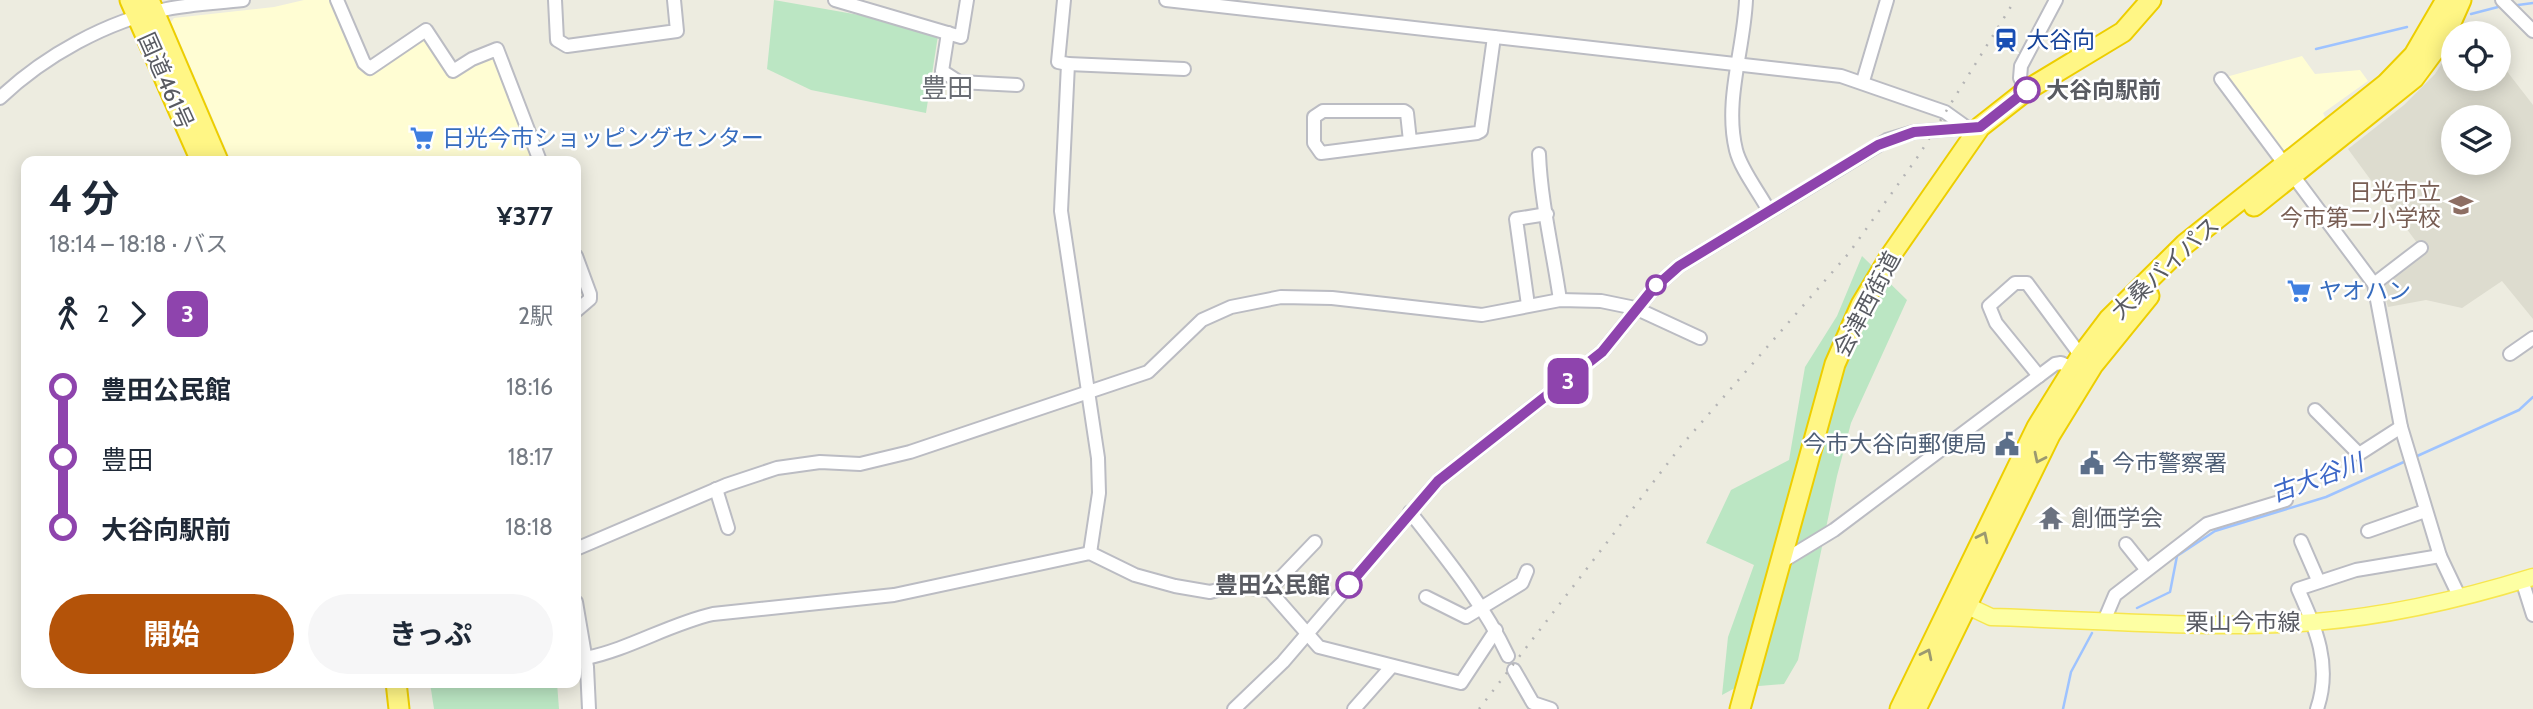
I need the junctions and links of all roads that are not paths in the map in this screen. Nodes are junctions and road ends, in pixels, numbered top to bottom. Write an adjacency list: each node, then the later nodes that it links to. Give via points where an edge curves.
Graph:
1 (243, 0): 17 (street)
2 (337, 0): 34 (street, via 370,68 426,30 453,71 497,49)
3 (555, 0): 4 (street, via 557,40 568,46 677,31)
4 (674, 0)
5 (835, 0): 19 (street)
6 (967, 0): 19 (street, via 961,37)
7 (1064, 0): 21 (street, via 1058,62)
8 (1166, 0): 16 (street)
9 (1746, 0): 22 (street)
10 (1887, 0): 25 (street)
11 (2056, 0): 27 (street, via 2021,66 2020,78)
12 (2151, 0): 27 (highway, 会津西街道, via 2123,32)
13 (2446, 0): 35 (highway, 大桑バイパス, via 2423,43 2403,68)
14 (2461, 0): 35 (highway, 大桑バイパス, via 2445,36 2414,78)
15 (2502, 0): 18 (street)
16 (1206, 2): 20 (street)
17 (143, 7): 28 (street, via 33,70); 32 (highway, 国道461号); 33 (highway, 国道461号)
18 (2533, 31)
19 (948, 33): 26 (street, via 942,71 960,82)
20 (1494, 37): 22 (street); 30 (street, via 1481,131)
21 (1068, 64): 23 (street); 50 (street, via 1061,211)
22 (1737, 65): 25 (street); 36 (street, via 1733,108 1737,152)
23 (1184, 69)
24 (2221, 79): 35 (street)
25 (1863, 81): 29 (street)
26 (1017, 85)
27 (2027, 90): 29 (highway, 会津西街道)
28 (0, 98)
29 (1973, 127): 36 (street, via 1914,132 1887,140); 66 (highway, 会津西街道, via 1891,255 1846,336)
30 (1410, 141): 30 (street, via 1321,153 1314,143 1314,117 1323,111 1404,111)
31 (1539, 155): 37 (street, via 1541,197)
32 (199, 156)
33 (216, 156)
34 (538, 156)
35 (2290, 169): 40 (street); 48 (highway, 大桑バイパス, via 2185,244 2147,279); 51 (highway, 大桑バイパス, via 2154,290)
36 (1769, 211): 44 (street, via 1679,266)
37 (1547, 214): 41 (street); 42 (street, via 1516,219)
38 (2421, 248): 40 (street)
39 (581, 271): 43 (street, via 590,299)
40 (2374, 284): 53 (street)
41 (1560, 300): 42 (street); 44 (street)
42 (1528, 305): 50 (street, via 1482,315 1332,298 1259,301 1202,320 1148,372)
43 (581, 307)
44 (1635, 308): 45 (street); 57 (street, via 1602,352 1457,464)
45 (1700, 338)
46 (2533, 338): 47 (street)
47 (2510, 354)
48 (2077, 362): 49 (street, via 2055,364); 49 (street, via 2027,283 2015,283 1989,306 1996,323); 51 (highway, 大桑バイパス)
49 (2039, 376): 66 (street, via 1834,530)
50 (1086, 392): 54 (street, via 910,452 860,464 820,462 777,468); 64 (street, via 1100,475)
51 (2055, 410): 74 (highway, 大桑バイパス)
52 (2315, 410): 53 (street, via 2359,454)
53 (2402, 427): 56 (street)
54 (716, 489): 58 (street); 63 (street)
55 (2286, 500): 67 (street, via 2207,524)
56 (2425, 511): 59 (street); 65 (street)
57 (1410, 512): 75 (street); 81 (street)
58 (728, 528)
59 (2368, 531)
60 (2301, 541): 70 (street)
61 (1315, 542): 71 (street)
62 (2126, 544): 67 (street)
63 (581, 547)
64 (1090, 553): 71 (street, via 1135,575 1175,586 1210,592 1233,586); 83 (street, via 894,595 685,620)
65 (2440, 556): 70 (street); 73 (street)
66 (1783, 561): 94 (highway, 会津西街道)
67 (2146, 569): 77 (street, via 2115,594)
68 (1527, 571): 75 (street, via 1522,583)
69 (2528, 578): 73 (main road, 栗山今市線); 76 (street)
70 (2318, 580): 78 (street, via 2298,589)
71 (1269, 590): 81 (street)
72 (1426, 597): 75 (street, via 1466,617)
73 (2460, 598): 78 (main road, 栗山今市線)
74 (1960, 603): 77 (main road, 栗山今市線, via 1991,617); 95 (highway, 大桑バイパス, one-way to 74); 96 (highway, 大桑バイパス)
75 (1481, 608): 80 (street)
76 (2533, 615)
77 (2104, 621): 78 (main road, 栗山今市線)
78 (2313, 622): 97 (street, via 2325,668)
79 (581, 630): 83 (street)
80 (1496, 630): 82 (street); 84 (street, via 1461,682)
81 (1306, 634): 84 (street, via 1319,647); 91 (street)
82 (1508, 656)
83 (586, 658): 90 (street)
84 (1392, 666): 92 (street)
85 (1514, 670): 93 (street, via 1533,703)
86 (397, 688): 88 (highway)
87 (410, 688): 89 (highway)
88 (399, 709)
89 (412, 709)
90 (589, 709)
91 (1234, 709)
92 (1354, 709)
93 (1551, 709)
94 (1740, 709)
95 (1900, 709)
96 (1916, 709)
97 (2316, 709)

